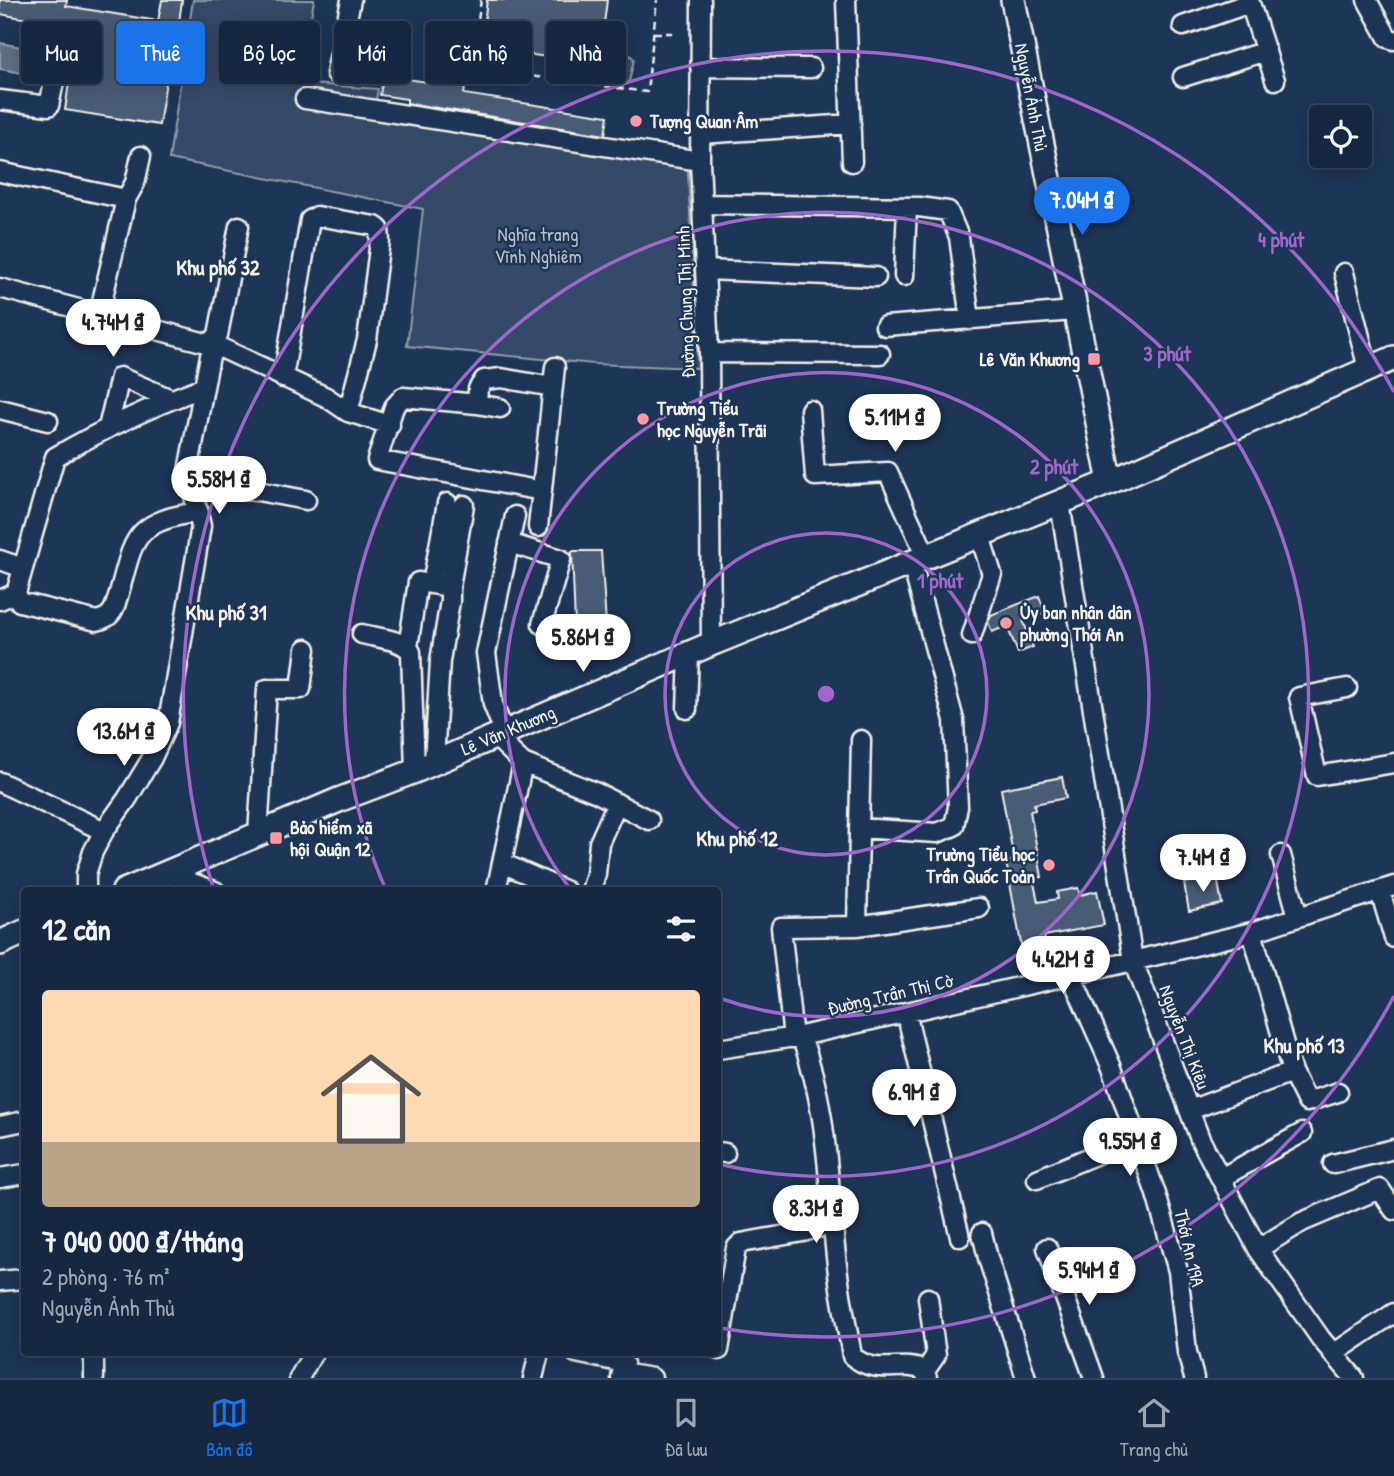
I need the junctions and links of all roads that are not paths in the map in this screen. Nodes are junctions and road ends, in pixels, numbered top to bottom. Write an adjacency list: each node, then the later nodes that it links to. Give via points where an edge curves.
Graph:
1 (351, 0): 7 (street)
2 (701, 0): 11 (street, Đường Chung Thị Minh)
3 (846, 0): 18 (street)
4 (1013, 0): 33 (main road, Nguyễn Ảnh Thủ)
5 (1367, 0): 9 (street, via 1388,38)
6 (1249, 1): 8 (street); 10 (street)
7 (347, 21)
8 (1183, 26)
9 (1394, 40)
10 (1265, 51): 13 (street); 14 (street)
11 (700, 67): 12 (street); 19 (street, Đường Chung Thị Minh)
12 (811, 68)
13 (1183, 77)
14 (1275, 80)
15 (54, 84): 17 (street, via 49,106)
16 (305, 99): 21 (street)
17 (0, 100)
18 (851, 124): 19 (street); 22 (street)
19 (700, 134): 21 (street, Đường Chung Thị Minh)
20 (141, 156): 24 (street)
21 (700, 161): 25 (street, Đường Chung Thị Minh)
22 (852, 162)
23 (0, 172): 24 (street)
24 (126, 199): 34 (street)
25 (702, 204): 26 (street); 28 (street, Đường Chung Thị Minh)
26 (906, 207): 30 (street); 35 (street, via 948,211 959,237)
27 (239, 226): 37 (street)
28 (706, 270): 31 (street); 38 (street, Đường Chung Thị Minh)
29 (1344, 273): 42 (street)
30 (904, 276)
31 (876, 278)
32 (0, 288): 34 (street)
33 (1074, 311): 35 (street); 56 (main road, Nguyễn Ảnh Thủ)
34 (99, 314): 37 (street)
35 (970, 320): 36 (street)
36 (885, 326)
37 (214, 345): 43 (street); 44 (street)
38 (709, 353): 39 (street); 74 (street, Đường Chung Thị Minh)
39 (880, 354)
40 (1394, 358): 42 (main road, Lê Văn Khương)
41 (555, 367): 45 (street)
42 (1368, 369): 56 (main road, Lê Văn Khương)
43 (283, 378): 51 (street); 51 (street, via 310,220 317,216 375,226 380,241 367,340)
44 (204, 387): 46 (street); 57 (street, via 188,471)
45 (553, 387): 47 (street, via 501,378 484,380); 58 (street)
46 (171, 400): 54 (street); 54 (street, via 120,377)
47 (477, 404): 48 (street); 53 (street, via 404,397 394,407)
48 (500, 408)
49 (0, 409): 52 (street)
50 (810, 410): 67 (street, via 815,476 888,472)
51 (348, 412): 53 (street)
52 (48, 421)
53 (390, 425): 55 (street, via 377,460)
54 (108, 428): 68 (street, via 55,457)
55 (476, 479): 58 (street); 69 (street, via 460,504)
56 (1111, 482): 60 (main road, Lê Văn Khương)
57 (192, 488): 59 (street, via 258,491); 61 (street)
58 (542, 491): 63 (street)
59 (306, 500)
60 (1060, 503): 64 (main road, Lê Văn Khương); 108 (street, Nguyễn Thị Kiêu)
61 (199, 512): 70 (street, via 158,522 136,537 107,618 97,621); 89 (street, via 201,526 168,723 128,799)
62 (515, 516): 65 (street)
63 (538, 527)
64 (980, 537): 67 (main road, Lê Văn Khương); 73 (street, via 992,574)
65 (509, 543): 71 (street, via 561,559); 80 (street, via 486,653)
66 (0, 560): 68 (street)
67 (920, 561): 74 (main road, Lê Văn Khương); 88 (street, via 954,720 958,807 954,826 937,833)
68 (23, 568): 70 (street)
69 (441, 585): 75 (street, via 418,582); 84 (street, via 450,601)
70 (8, 596)
71 (542, 624)
72 (362, 634): 75 (street)
73 (972, 635)
74 (711, 644): 77 (main road, Lê Văn Khương)
75 (408, 648): 84 (street, via 413,657)
76 (306, 649): 90 (street, via 301,689 267,689)
77 (689, 653): 79 (street); 80 (main road, Lê Văn Khương)
78 (1347, 688): 83 (street, via 1299,697 1317,776)
79 (687, 709)
80 (501, 733): 82 (street, via 502,743); 84 (main road, Lê Văn Khương)
81 (861, 740): 88 (street)
82 (523, 763): 86 (street); 92 (street)
83 (1394, 763)
84 (424, 766): 90 (main road, Lê Văn Khương)
85 (0, 782): 89 (street)
86 (617, 803): 87 (street); 99 (street, via 599,843)
87 (649, 820)
88 (859, 828): 103 (street)
89 (104, 831): 94 (street, via 93,852)
90 (258, 835): 93 (main road, Lê Văn Khương)
91 (1281, 855): 102 (street)
92 (502, 863): 97 (street); 98 (street)
93 (167, 874): 95 (main road, Lê Văn Khương); 96 (street)
94 (86, 887)
95 (134, 887)
96 (204, 887)
97 (497, 887)
98 (557, 887)
99 (592, 887)
100 (1387, 888): 102 (street, Đường Trần Thị Cờ); 106 (street)
101 (979, 908): 103 (street)
102 (1298, 917): 104 (street, Đường Trần Thị Cờ)
103 (857, 926): 111 (street, via 781,927)
104 (1252, 932): 108 (street, Đường Trần Thị Cờ); 113 (street)
105 (21, 933): 107 (main road)
106 (1394, 938)
107 (0, 943)
108 (1133, 961): 109 (street, Đường Trần Thị Cờ); 115 (street, Nguyễn Thị Kiêu)
109 (1071, 975): 110 (street, Đường Trần Thị Cờ); 119 (street, Thới An 19A, via 1112,1068)
110 (906, 1012): 111 (street, Đường Trần Thị Cờ); 129 (street)
111 (797, 1037): 112 (street, Đường Trần Thị Cờ); 127 (street, via 813,1068 825,1129)
112 (721, 1049)
113 (1292, 1072): 114 (street, via 1307,1102); 115 (street)
114 (1338, 1092)
115 (1190, 1110): 124 (street, Nguyễn Thị Kiêu)
116 (21, 1122): 117 (street)
117 (0, 1126)
118 (1302, 1133): 124 (street)
119 (1136, 1138): 125 (street); 152 (street, Thới An 19A, via 1178,1271)
120 (1394, 1149): 121 (street)
121 (1333, 1164)
122 (21, 1174): 123 (street)
123 (0, 1178)
124 (1221, 1178): 131 (street, Nguyễn Thị Kiêu)
125 (1037, 1179)
126 (1394, 1210): 131 (street, via 1380,1189 1302,1222)
127 (834, 1223): 136 (street, via 741,1243 736,1248); 142 (street, via 836,1266)
128 (982, 1233): 150 (street)
129 (960, 1237)
130 (1047, 1248): 151 (street)
131 (1258, 1249): 137 (street, Nguyễn Thị Kiêu)
132 (21, 1279): 133 (street)
133 (0, 1281)
134 (928, 1298): 143 (street, via 936,1354)
135 (1394, 1312): 137 (street)
136 (721, 1338)
137 (1333, 1354): 153 (street, Nguyễn Thị Kiêu)
138 (94, 1356): 145 (street)
139 (311, 1356): 146 (street)
140 (538, 1356): 147 (street)
141 (590, 1356): 144 (street, via 624,1363)
142 (852, 1356): 143 (street, via 862,1367 919,1368); 149 (street)
143 (926, 1375)
144 (622, 1376): 148 (street)
145 (94, 1378)
146 (299, 1378)
147 (533, 1378)
148 (652, 1378)
149 (853, 1378)
150 (1026, 1378)
151 (1094, 1378)
152 (1194, 1378)
153 (1354, 1378)

